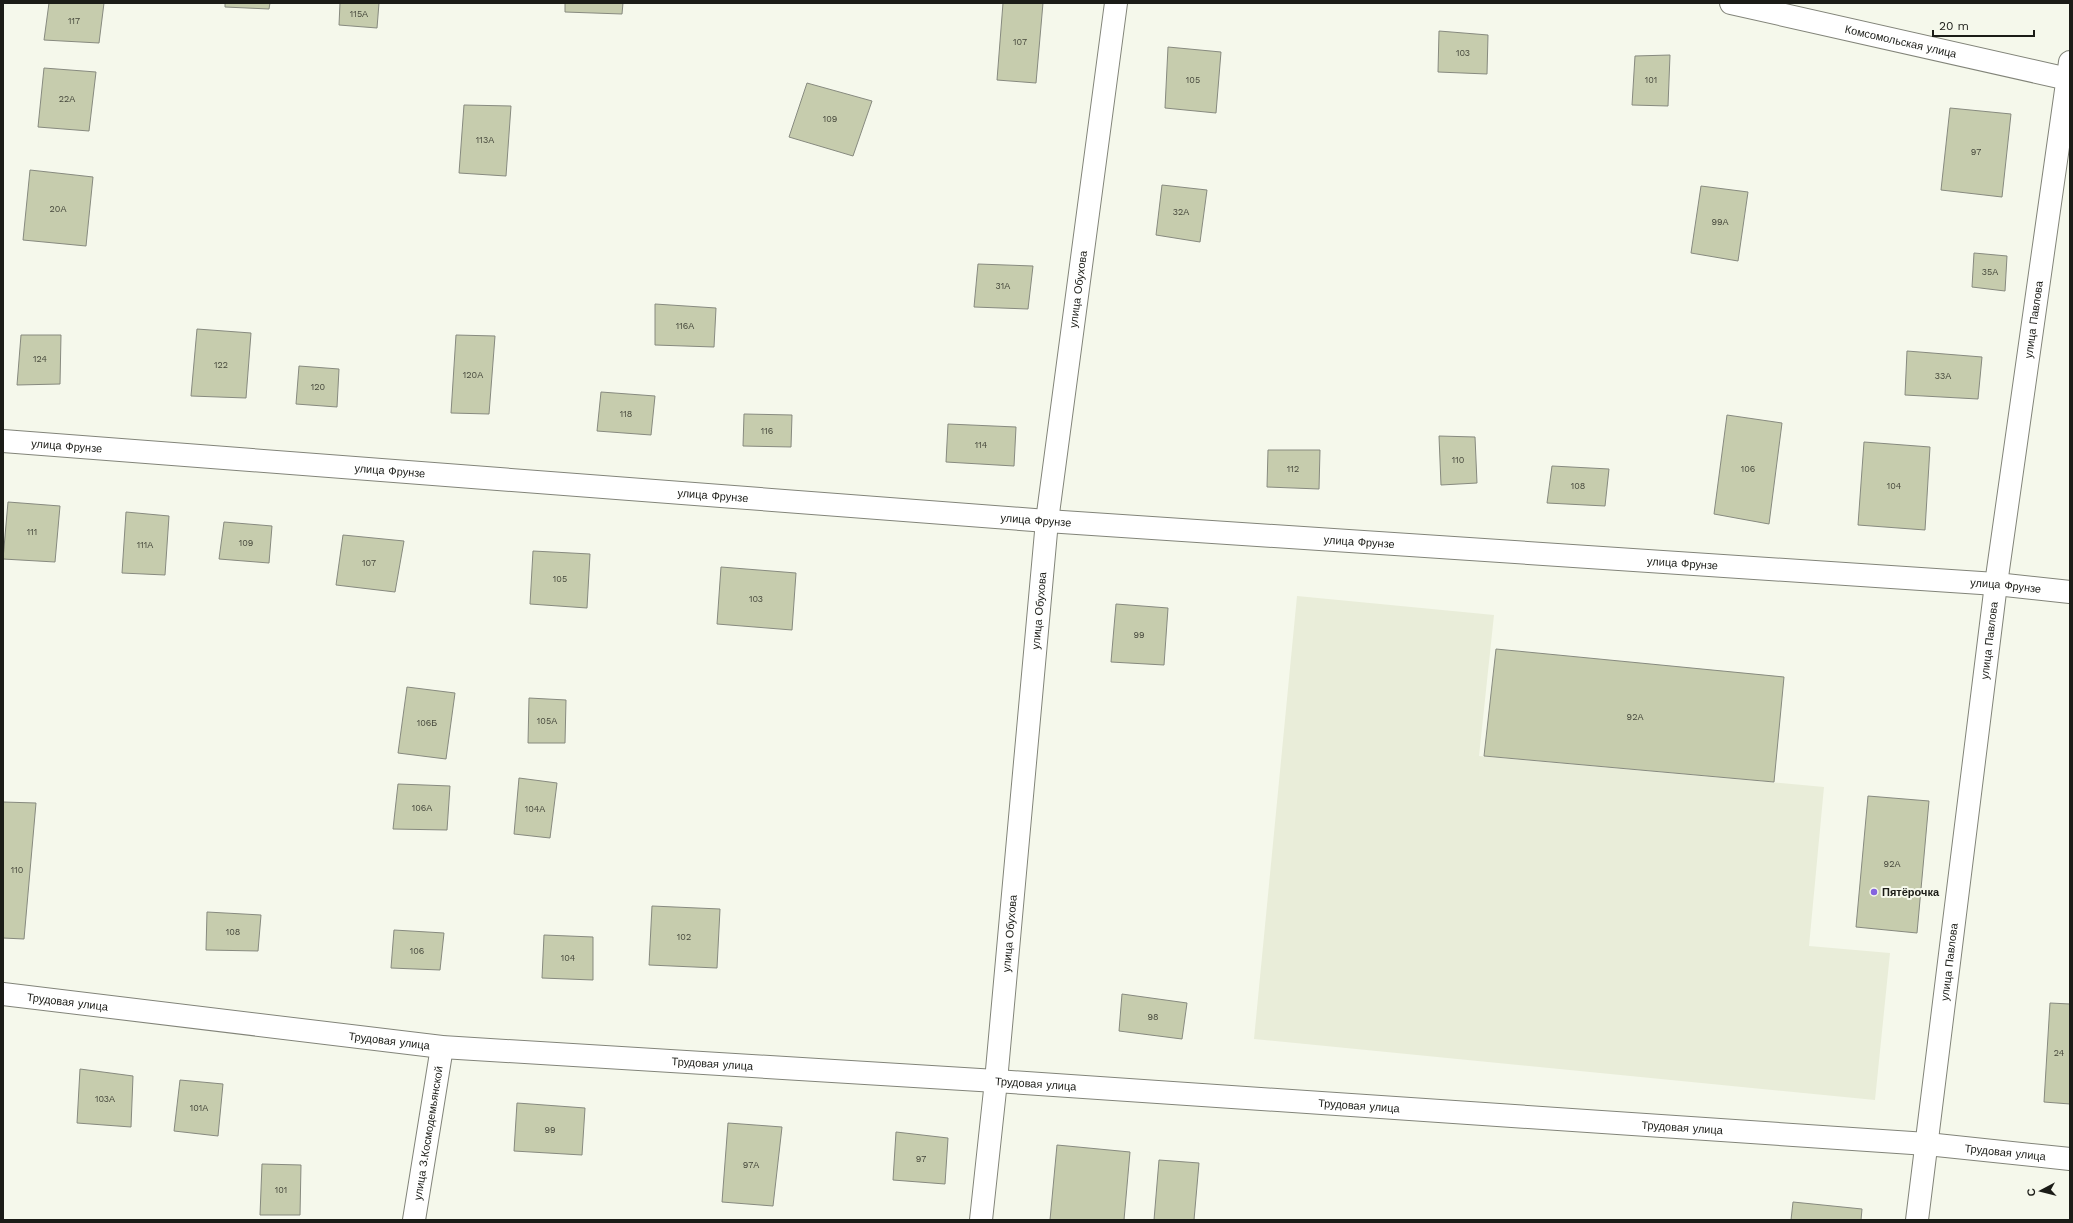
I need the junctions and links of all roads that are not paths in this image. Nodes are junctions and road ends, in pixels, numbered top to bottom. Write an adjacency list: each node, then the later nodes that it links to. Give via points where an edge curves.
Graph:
1 (1116, 3): 5 (street, улица Обухова)
2 (1730, 3): 3 (street, Комсомольская улица)
3 (2069, 75): 6 (street, улица Павлова)
4 (3, 441): 5 (street, улица Фрунзе)
5 (1047, 521): 6 (street, улица Фрунзе); 10 (street, улица Обухова)
6 (1996, 584): 7 (street, улица Фрунзе); 11 (street, улица Павлова)
7 (2070, 592)
8 (3, 994): 9 (street, Трудовая улица)
9 (442, 1047): 10 (street, Трудовая улица); 13 (street, улица З.Космодемьянской)
10 (996, 1081): 11 (street, Трудовая улица); 14 (street, улица Обухова)
11 (1927, 1144): 12 (street, Трудовая улица); 15 (street, улица Павлова)
12 (2070, 1159)
13 (414, 1220)
14 (981, 1220)
15 (1917, 1220)

